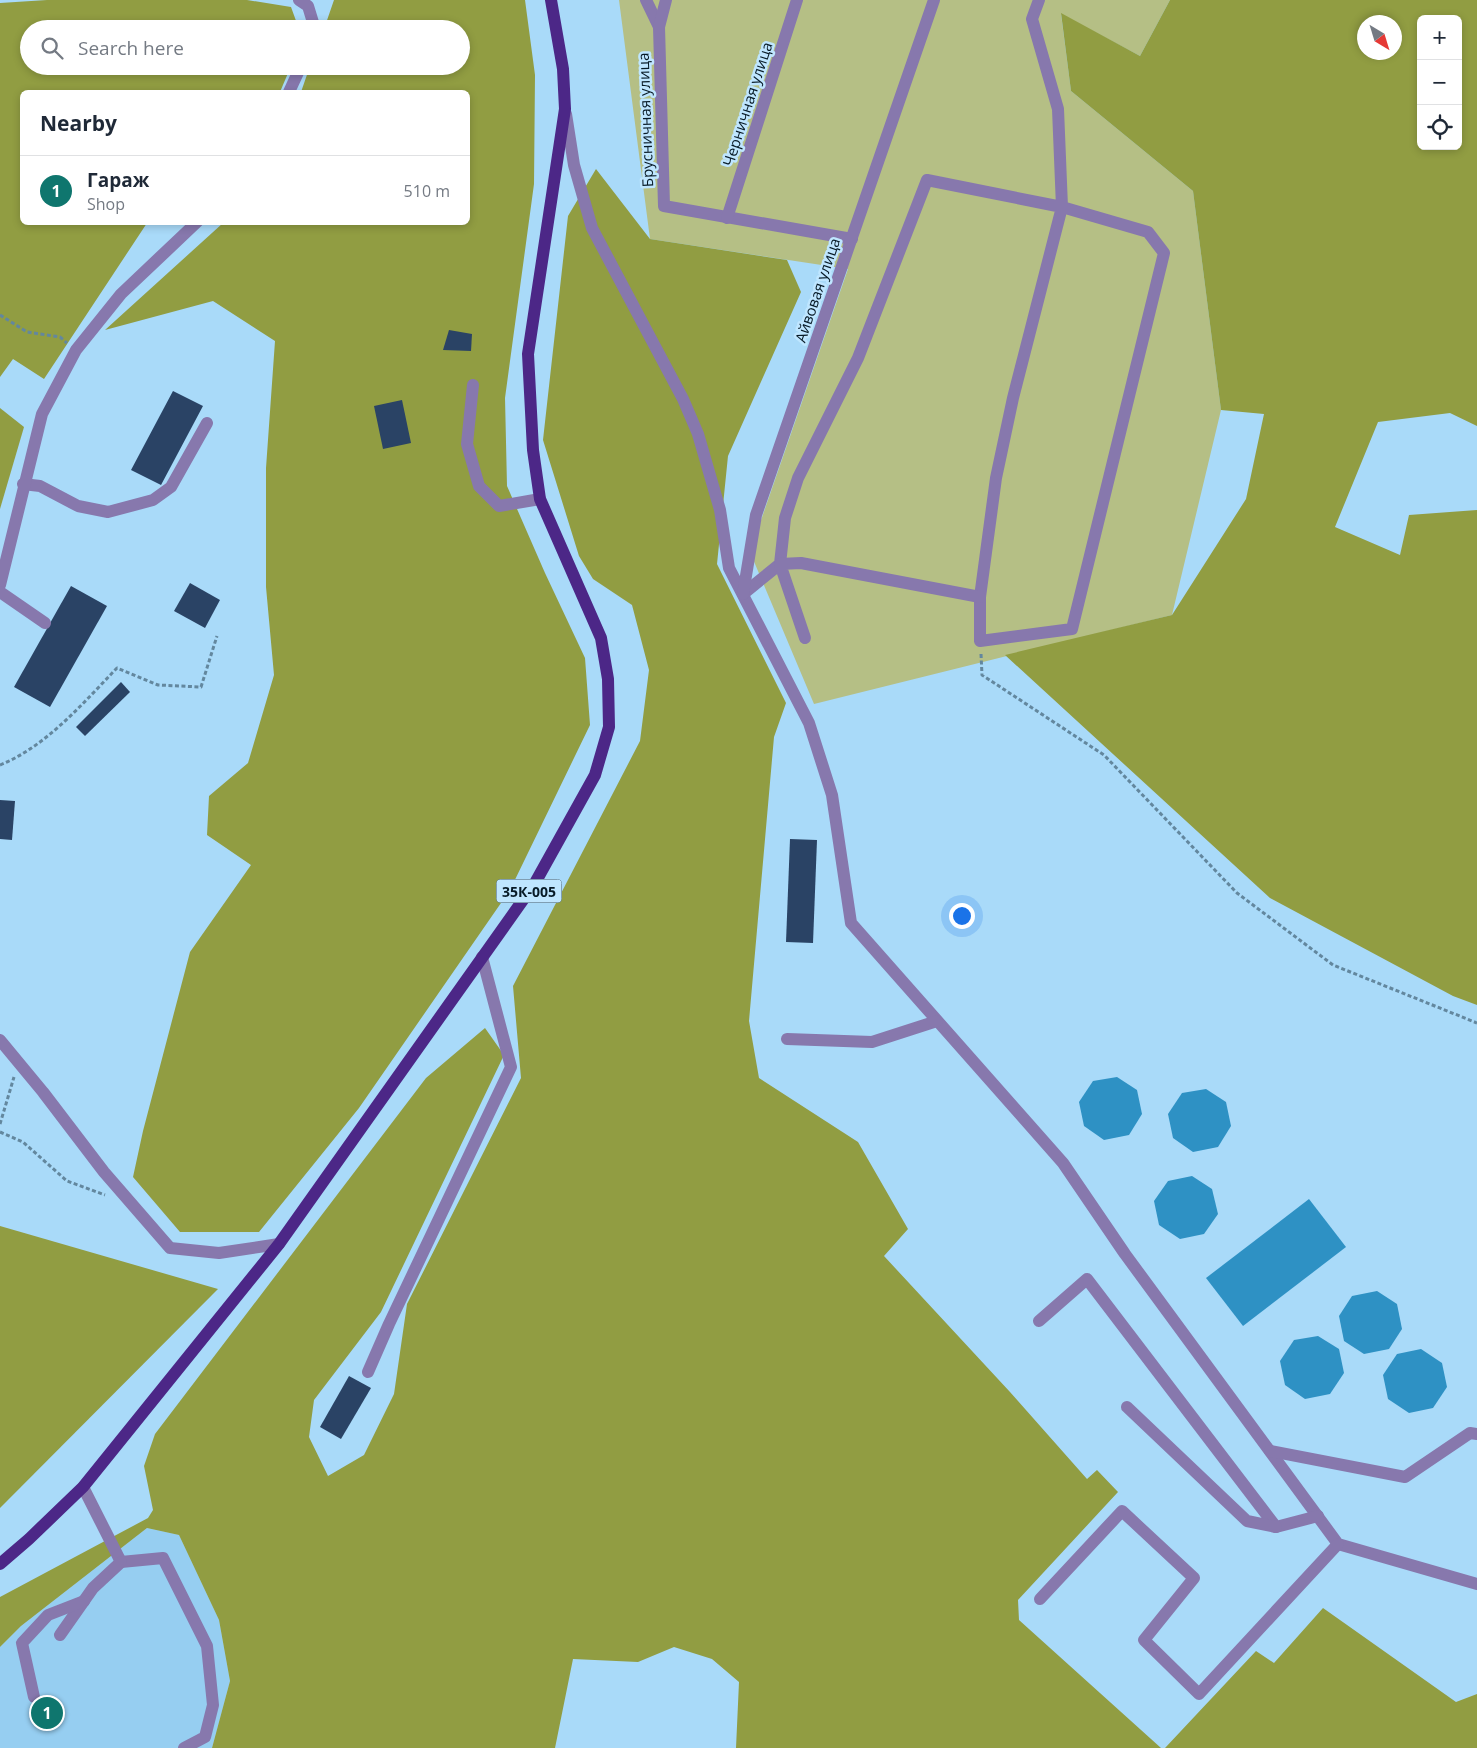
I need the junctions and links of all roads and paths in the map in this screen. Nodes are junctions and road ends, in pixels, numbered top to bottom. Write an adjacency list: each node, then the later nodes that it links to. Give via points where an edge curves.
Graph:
1 (299, 0): 8 (street, via 308,6)
2 (551, 0): 12 (main road, 35К-005, via 563,69)
3 (646, 0): 9 (street)
4 (666, 0): 9 (street, Брусничная улица)
5 (797, 0): 14 (street, Черничная улица)
6 (934, 0): 16 (street, Айвовая улица)
7 (1039, 0): 13 (street, via 1032,19 1058,109)
8 (312, 20)
9 (659, 27): 14 (street, Брусничная улица, via 664,206)
10 (297, 75): 11 (street)
11 (290, 90)
12 (565, 108): 22 (main road, 35К-005, via 528,354 533,450); 26 (street, via 574,165 592,228 683,399 698,434 720,510 729,568)
13 (1062, 207): 23 (street, via 927,180 858,358 798,478 785,518); 27 (street, via 1011,406 996,478); 31 (street, via 1148,232 1164,253 1072,629)
14 (727, 218): 16 (street)
15 (194, 225): 18 (street, via 122,294)
16 (852, 239): 26 (street, Айвовая улица, via 756,515)
17 (0, 315): 18 (path, via 27,332 60,337)
18 (76, 350): 21 (street, via 42,414)
19 (473, 385): 22 (street, via 467,444 479,486 500,506)
20 (207, 423): 21 (street, via 171,487 153,500 108,512 78,506 40,486)
21 (23, 484): 24 (street)
22 (540, 498): 33 (main road, 35К-005, via 601,638 608,679 609,727 595,775 535,883)
23 (780, 564): 26 (street); 27 (street, via 800,563); 30 (street)
24 (0, 584)
25 (0, 592): 28 (street)
26 (743, 594): 34 (street, via 809,723 832,795 851,923)
27 (980, 598): 31 (street)
28 (45, 622)
29 (217, 636): 32 (path, via 201,687 158,685 117,668 56,730)
30 (805, 638)
31 (980, 641): 35 (path, via 982,675 1104,755 1237,893 1332,965)
32 (0, 765)
33 (482, 957): 42 (main road, 35К-005); 44 (street, via 511,1067)
34 (937, 1021): 36 (street, via 872,1042); 47 (street, via 1063,1163 1125,1254)
35 (1477, 1023)
36 (787, 1039)
37 (0, 1040): 38 (street)
38 (18, 1062): 39 (path); 42 (street, via 104,1172 170,1248 219,1253)
39 (0, 1124)
40 (0, 1132): 41 (path, via 23,1142 67,1181)
41 (109, 1197)
42 (279, 1244): 48 (main road, 35К-005)
43 (1040, 1322): 50 (street, via 1087,1279)
44 (368, 1372)
45 (1127, 1407): 50 (street, via 1247,1521)
46 (1477, 1434): 47 (street, via 1470,1433 1405,1477)
47 (1270, 1452): 49 (street)
48 (83, 1487): 52 (street); 53 (main road, 35К-005)
49 (1318, 1516): 50 (street); 51 (street)
50 (1276, 1527)
51 (1338, 1544): 54 (street); 55 (street, via 1200,1694 1144,1640 1194,1578 1122,1511)
52 (121, 1562): 56 (street); 59 (street, via 163,1558 207,1646 213,1706 205,1737)
53 (0, 1564)
54 (1477, 1584)
55 (1040, 1599)
56 (84, 1601): 57 (street); 58 (street, via 48,1615 22,1643)
57 (60, 1635)
58 (34, 1697)
59 (184, 1748)

